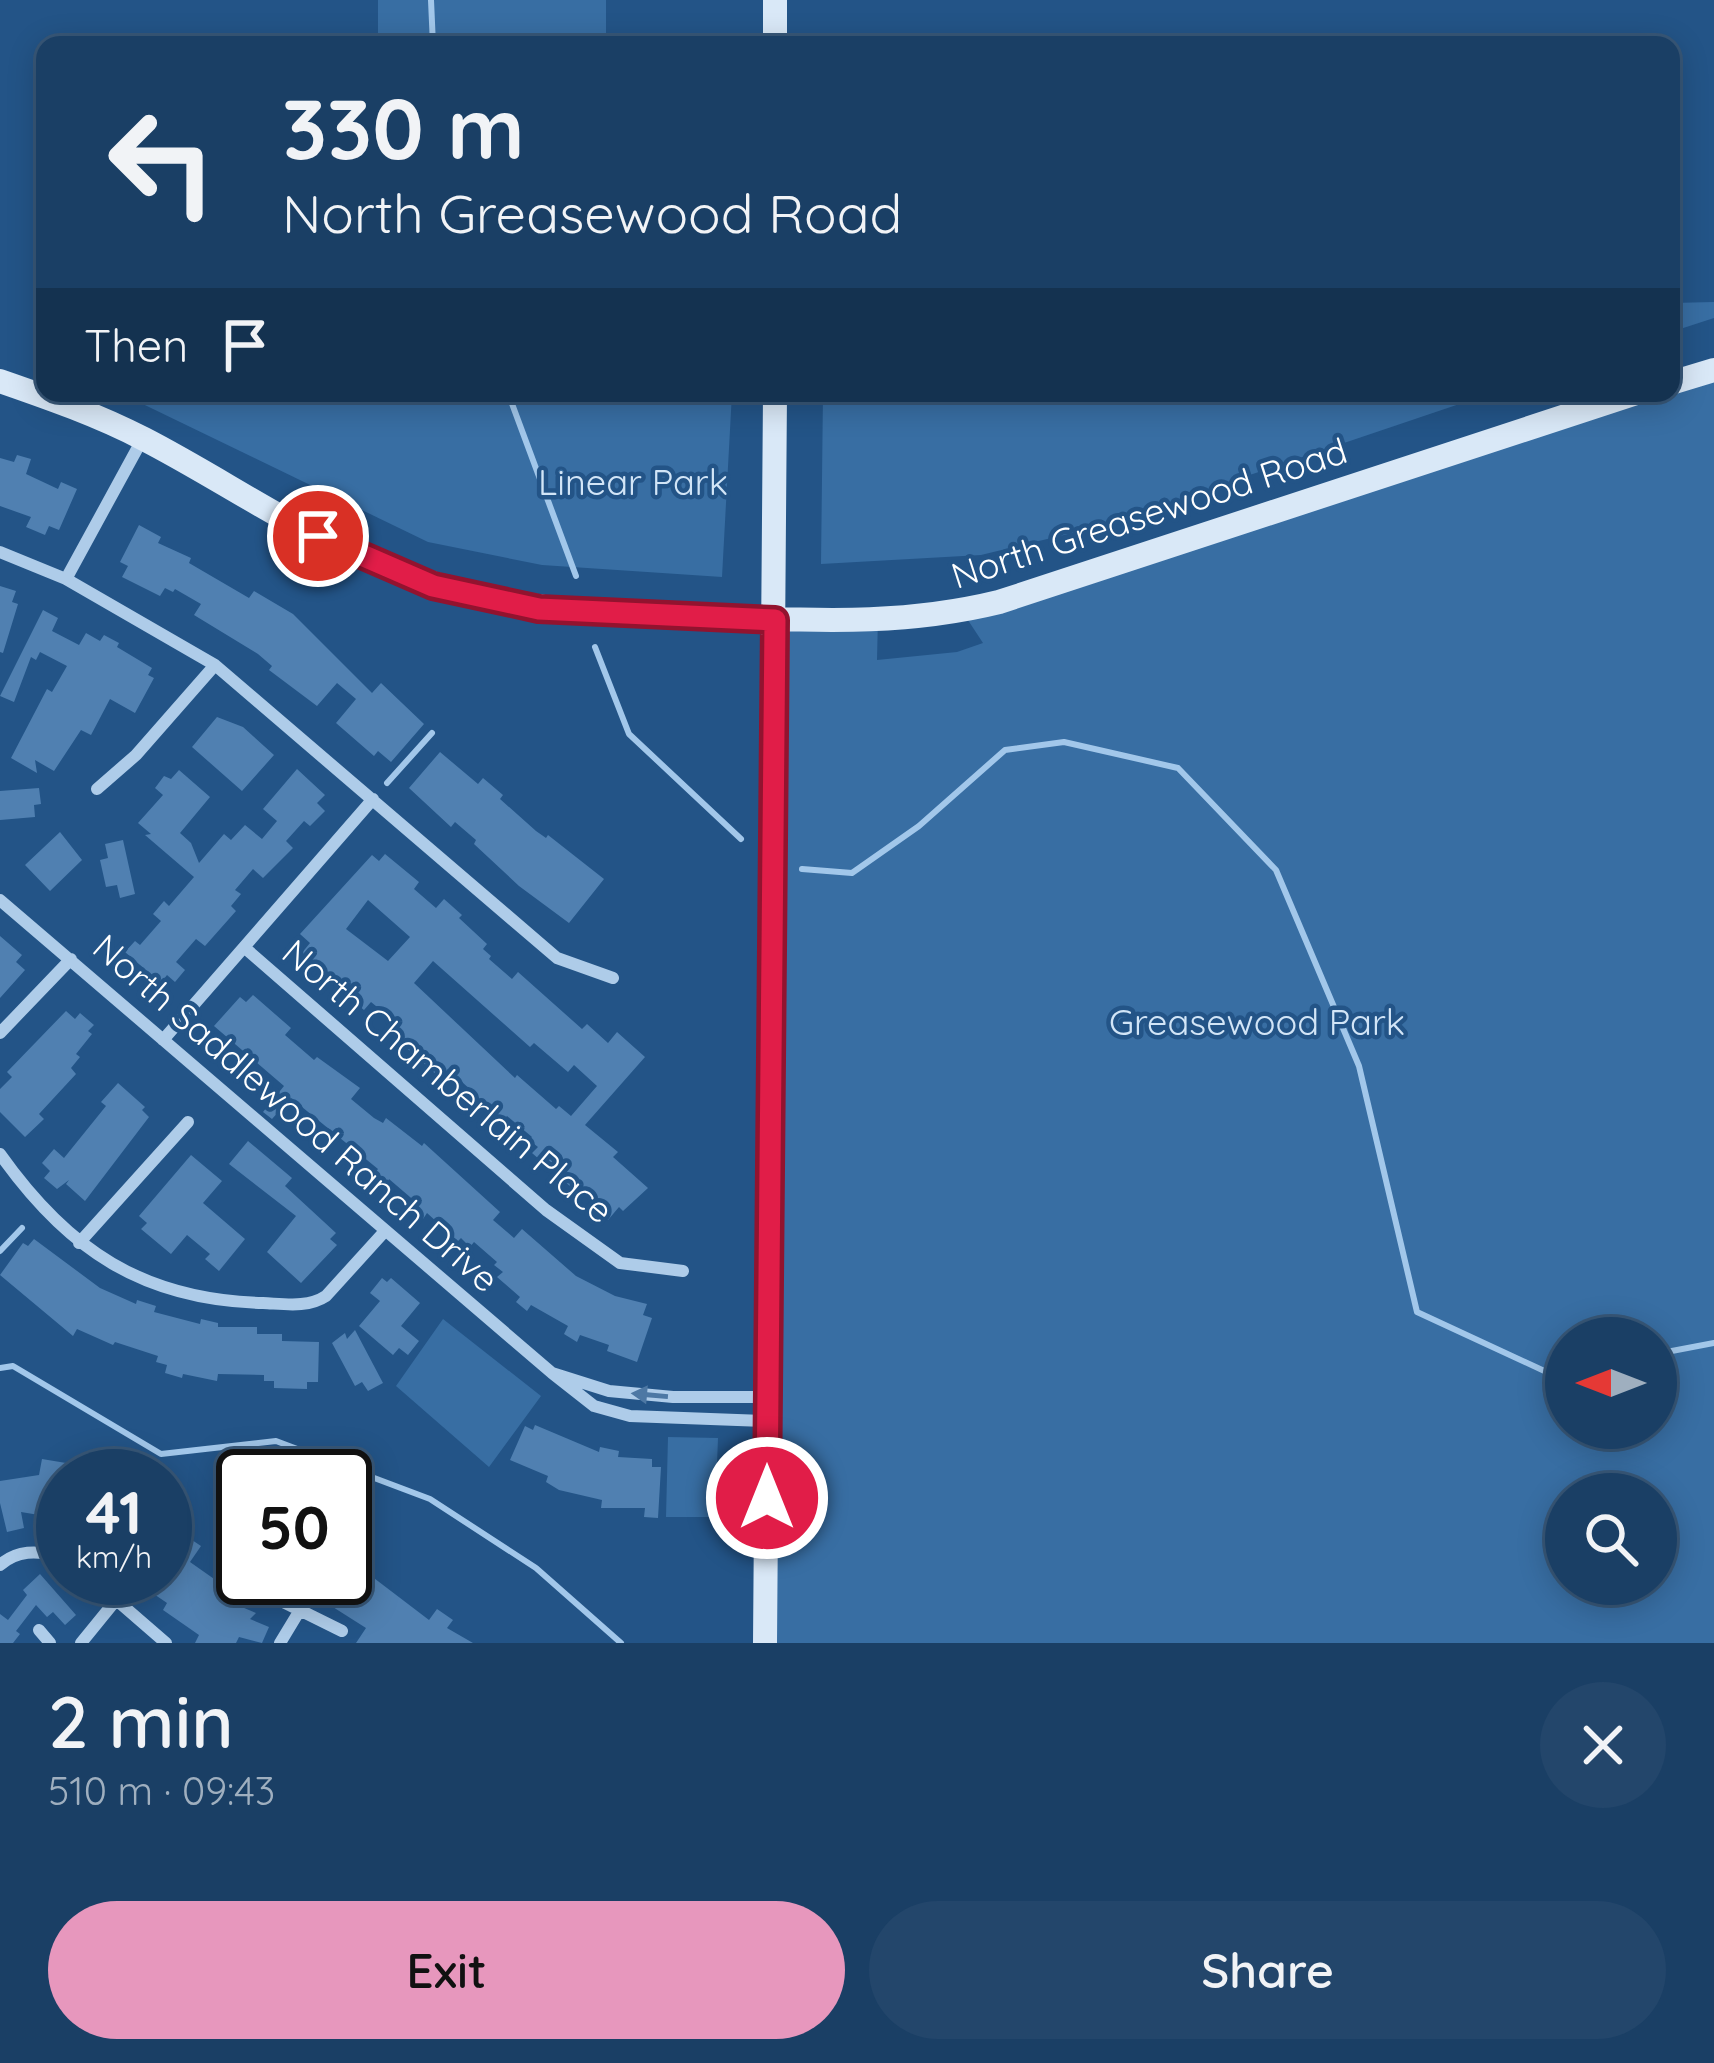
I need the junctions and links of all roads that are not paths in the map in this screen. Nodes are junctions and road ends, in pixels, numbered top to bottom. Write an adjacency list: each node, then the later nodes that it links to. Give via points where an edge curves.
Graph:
1 (775, 0): 2 (main road)
2 (775, 36)
3 (1714, 370): 4 (main road)
4 (1680, 380)
5 (0, 381): 6 (main road, North Greasewood Road)
6 (36, 394)
7 (60, 402): 10 (main road, North Greasewood Road)
8 (775, 402): 13 (main road)
9 (1609, 402): 13 (main road, North Greasewood Road, via 999,602 926,618)
10 (143, 438): 12 (street); 13 (main road, North Greasewood Road, via 318,536 433,586 539,609)
11 (0, 552): 12 (street)
12 (66, 579): 14 (street)
13 (775, 620): 29 (main road)
14 (215, 665): 15 (street); 16 (street)
15 (97, 789)
16 (373, 800): 18 (street); 20 (street, via 557,958)
17 (0, 900): 19 (street, North Saddlewood Ranch Drive)
18 (245, 948): 22 (street); 27 (street, North Chamberlain Place, via 546,1210 620,1263)
19 (71, 959): 21 (street); 22 (street, North Saddlewood Ranch Drive)
20 (613, 978)
21 (0, 1033)
22 (163, 1040): 25 (street, North Saddlewood Ranch Drive)
23 (188, 1122): 26 (street)
24 (0, 1154): 26 (street)
25 (385, 1231): 26 (street, via 315,1307 232,1303 132,1278); 28 (street, North Saddlewood Ranch Drive)
26 (79, 1244)
27 (683, 1271)
28 (553, 1373): 29 (street, North Saddlewood Ranch Drive, one-way to 28, via 609,1391); 29 (street, North Saddlewood Ranch Drive, via 594,1406 630,1416)
29 (767, 1409): 42 (main road)
30 (36, 1552): 31 (street)
31 (0, 1564)
32 (112, 1605): 39 (street)
33 (122, 1605): 40 (street)
34 (290, 1605): 35 (street)
35 (300, 1610): 37 (street); 41 (street)
36 (39, 1630): 38 (street)
37 (342, 1631)
38 (50, 1643)
39 (80, 1643)
40 (166, 1643)
41 (280, 1643)
42 (765, 1643)

